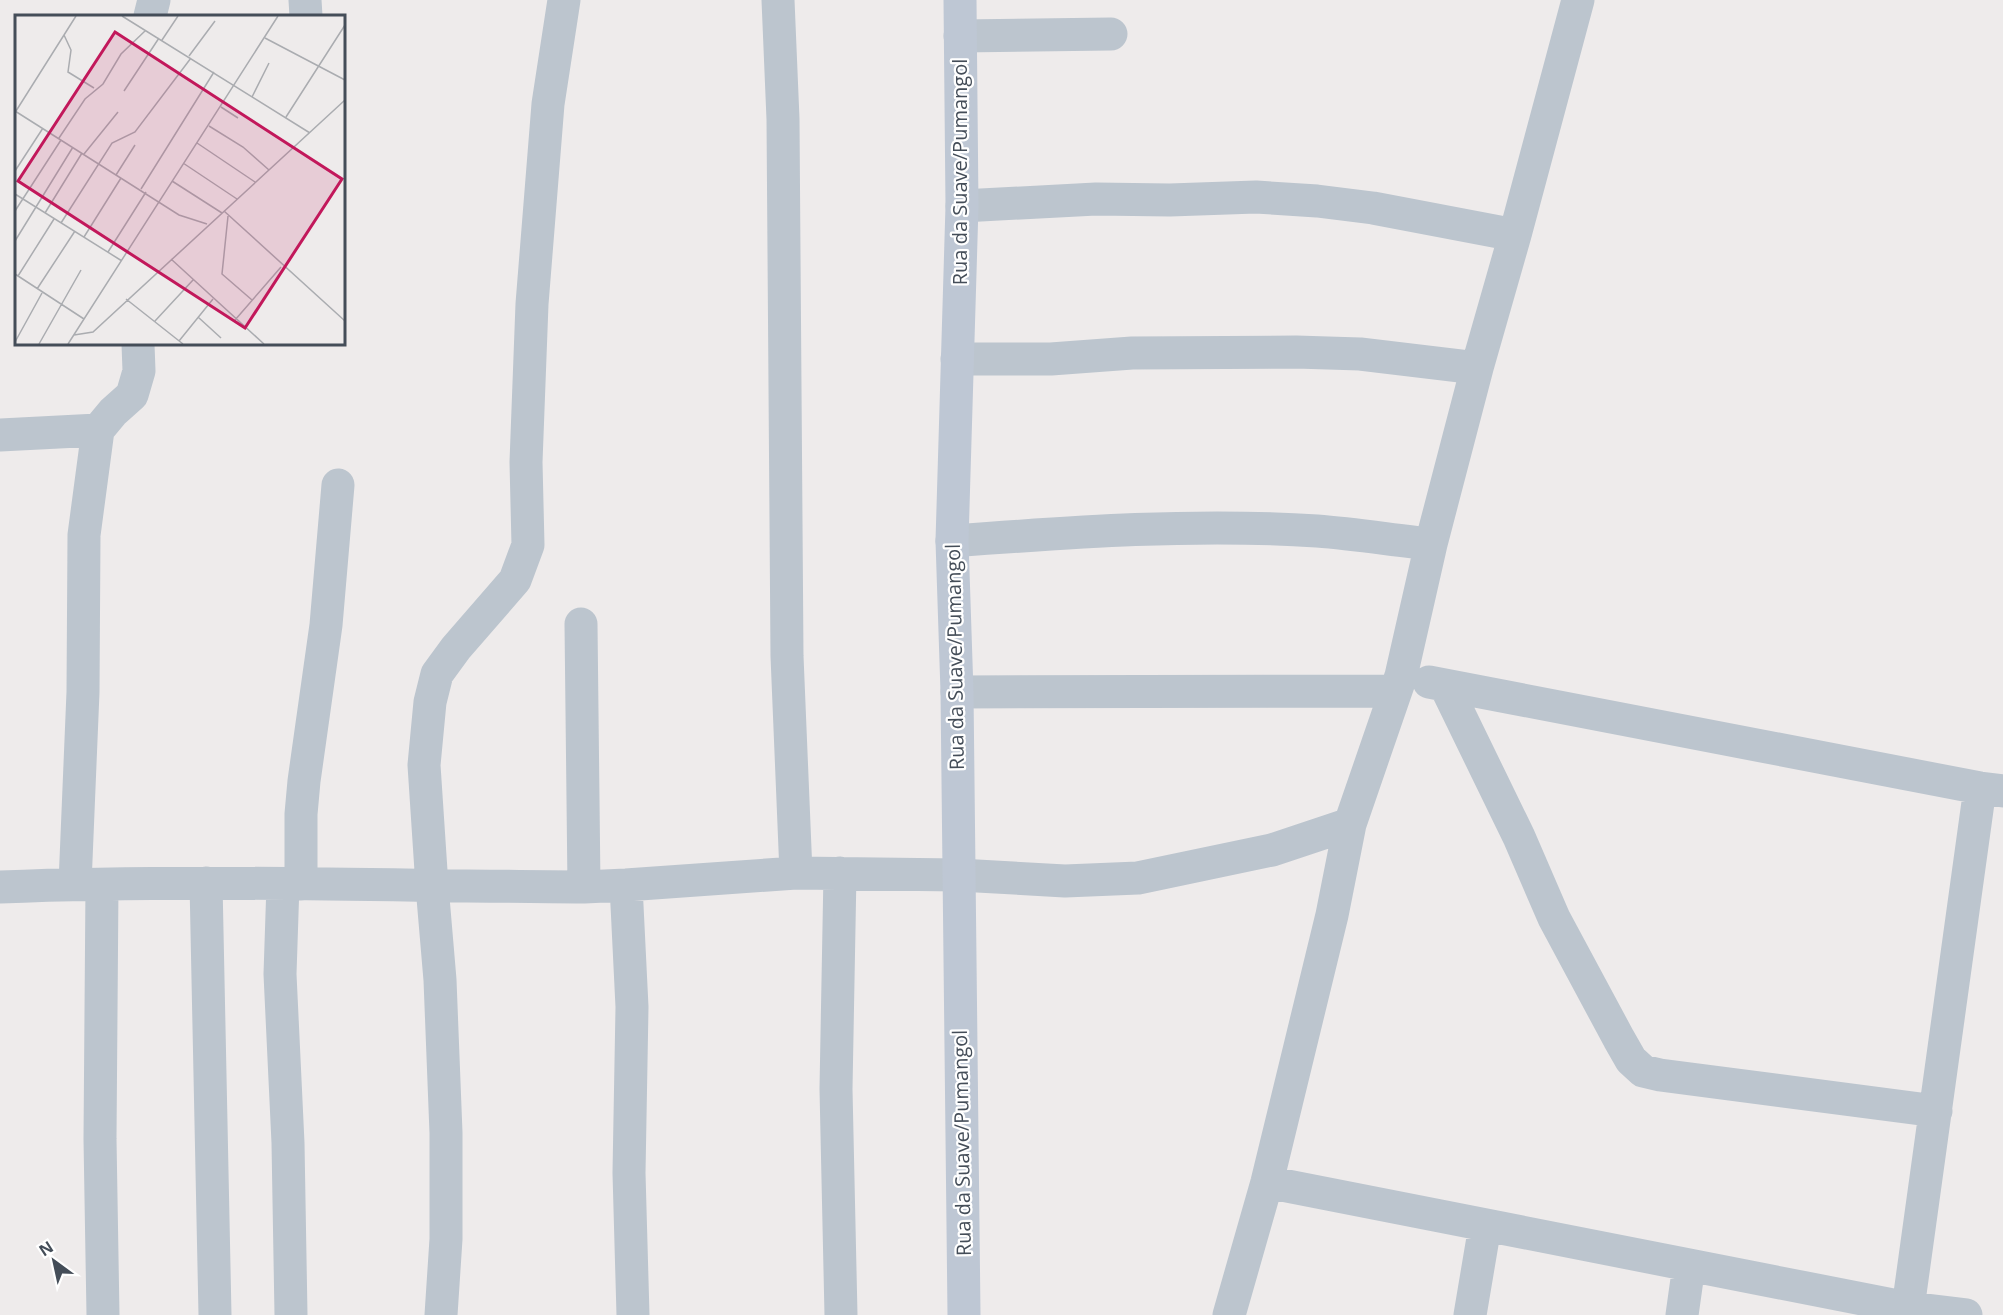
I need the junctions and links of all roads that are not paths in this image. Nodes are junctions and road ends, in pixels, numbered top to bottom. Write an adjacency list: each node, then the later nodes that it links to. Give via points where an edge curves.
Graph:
1 (154, 0): 7 (street)
2 (305, 0): 8 (street)
3 (564, 0): 34 (street, via 548,104 532,304 526,462 528,545 515,580 437,674 424,765)
4 (778, 0): 27 (street, via 783,119 787,656)
5 (960, 0): 10 (street, Rua da Suave/Pumangol)
6 (1578, 0): 12 (street)
7 (150, 15)
8 (306, 15)
9 (1111, 34): 10 (street)
10 (960, 36): 11 (street, Rua da Suave/Pumangol)
11 (962, 206): 12 (street, via 1256,197 1373,207); 14 (street, Rua da Suave/Pumangol)
12 (1515, 235): 15 (street)
13 (138, 345): 16 (street, via 139,371 132,395)
14 (957, 359): 15 (street, via 1296,352 1359,354); 19 (street, Rua da Suave/Pumangol)
15 (1477, 368): 20 (street)
16 (98, 430): 17 (street); 31 (street, via 84,535 83,692)
17 (0, 435)
18 (338, 486): 32 (street, via 326,625)
19 (952, 541): 20 (street, via 1169,528 1317,531); 24 (street, Rua da Suave/Pumangol)
20 (1431, 544): 22 (street)
21 (580, 624): 35 (street)
22 (1398, 684): 23 (street); 24 (street); 26 (street)
23 (1444, 684): 25 (street); 37 (street, via 1554,918 1631,1060 1643,1071)
24 (957, 692): 29 (street, Rua da Suave/Pumangol)
25 (1991, 790): 37 (street)
26 (1350, 824): 29 (street, via 1272,850 1138,878 1065,880); 38 (street)
27 (796, 873): 28 (street); 33 (street)
28 (840, 873): 29 (street); 47 (street, via 836,1089)
29 (959, 874): 48 (street, Rua da Suave/Pumangol)
30 (206, 883): 31 (street); 32 (street); 43 (street)
31 (89, 884): 36 (street); 42 (street)
32 (292, 884): 34 (street); 44 (street, via 279,974 288,1143)
33 (626, 885): 35 (street); 46 (street, via 632,1007 629,1173)
34 (432, 886): 35 (street); 45 (street, via 446,1132)
35 (584, 886)
36 (0, 887)
37 (1936, 1112): 41 (street)
38 (1267, 1182): 39 (street); 49 (street)
39 (1485, 1226): 40 (street); 50 (street)
40 (1689, 1265): 41 (street); 51 (street)
41 (1908, 1308): 52 (street)
42 (103, 1315)
43 (215, 1315)
44 (291, 1315)
45 (441, 1315)
46 (633, 1315)
47 (841, 1315)
48 (964, 1315)
49 (1229, 1315)
50 (1470, 1315)
51 (1682, 1315)
52 (1966, 1315)

